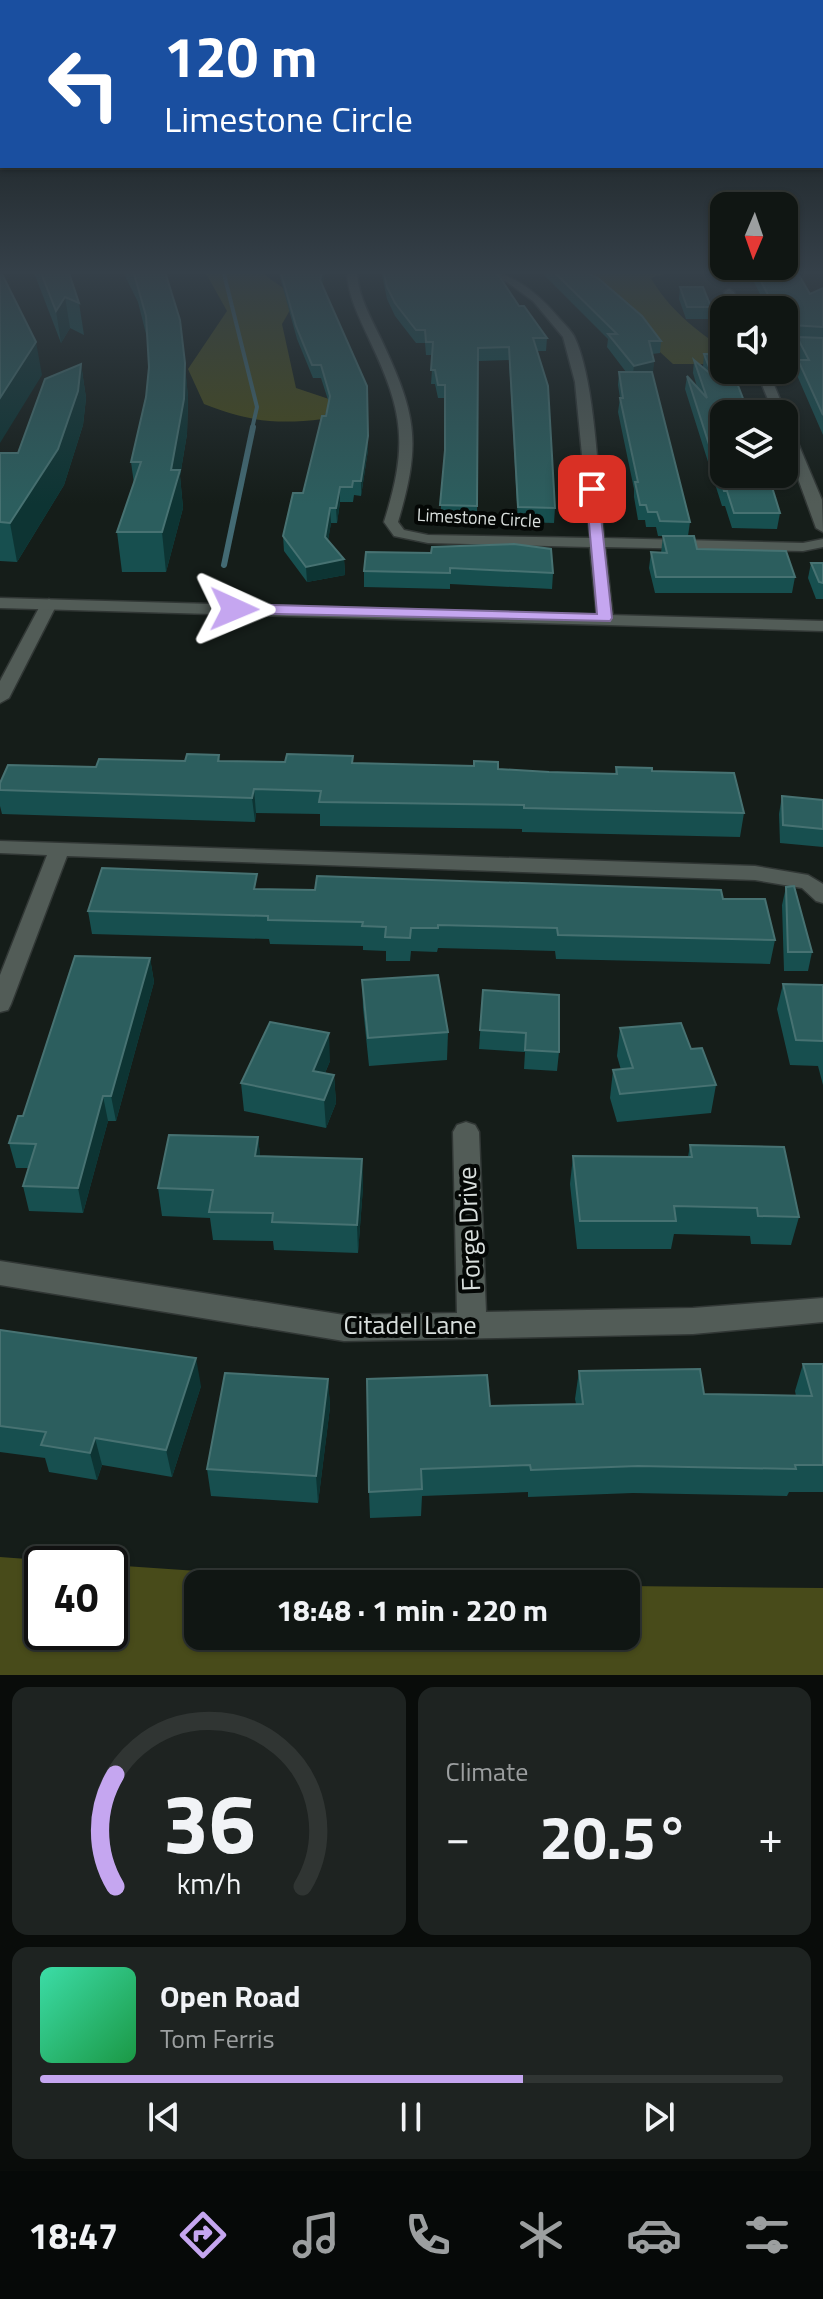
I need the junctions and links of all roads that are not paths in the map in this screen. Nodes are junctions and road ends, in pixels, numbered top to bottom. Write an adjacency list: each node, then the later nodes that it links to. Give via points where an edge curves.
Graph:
1 (381, 348): 5 (street, Limestone Circle, via 403,403 406,474 391,522 399,533 428,539)
2 (571, 348): 5 (street, via 581,382)
3 (798, 458): 4 (street)
4 (823, 528)
5 (597, 542): 6 (street, via 803,547); 9 (street)
6 (823, 543)
7 (0, 603): 8 (street)
8 (49, 604): 9 (street); 11 (street)
9 (605, 618): 10 (street)
10 (823, 626)
11 (0, 698)
12 (0, 847): 13 (street)
13 (60, 848): 14 (street, via 755,873 808,882); 15 (street)
14 (823, 896)
15 (0, 1004)
16 (466, 1132): 19 (street, Forge Drive)
17 (0, 1273): 19 (street, Citadel Lane, via 344,1328)
18 (823, 1310): 19 (street, Citadel Lane, via 693,1321)
19 (472, 1325)

